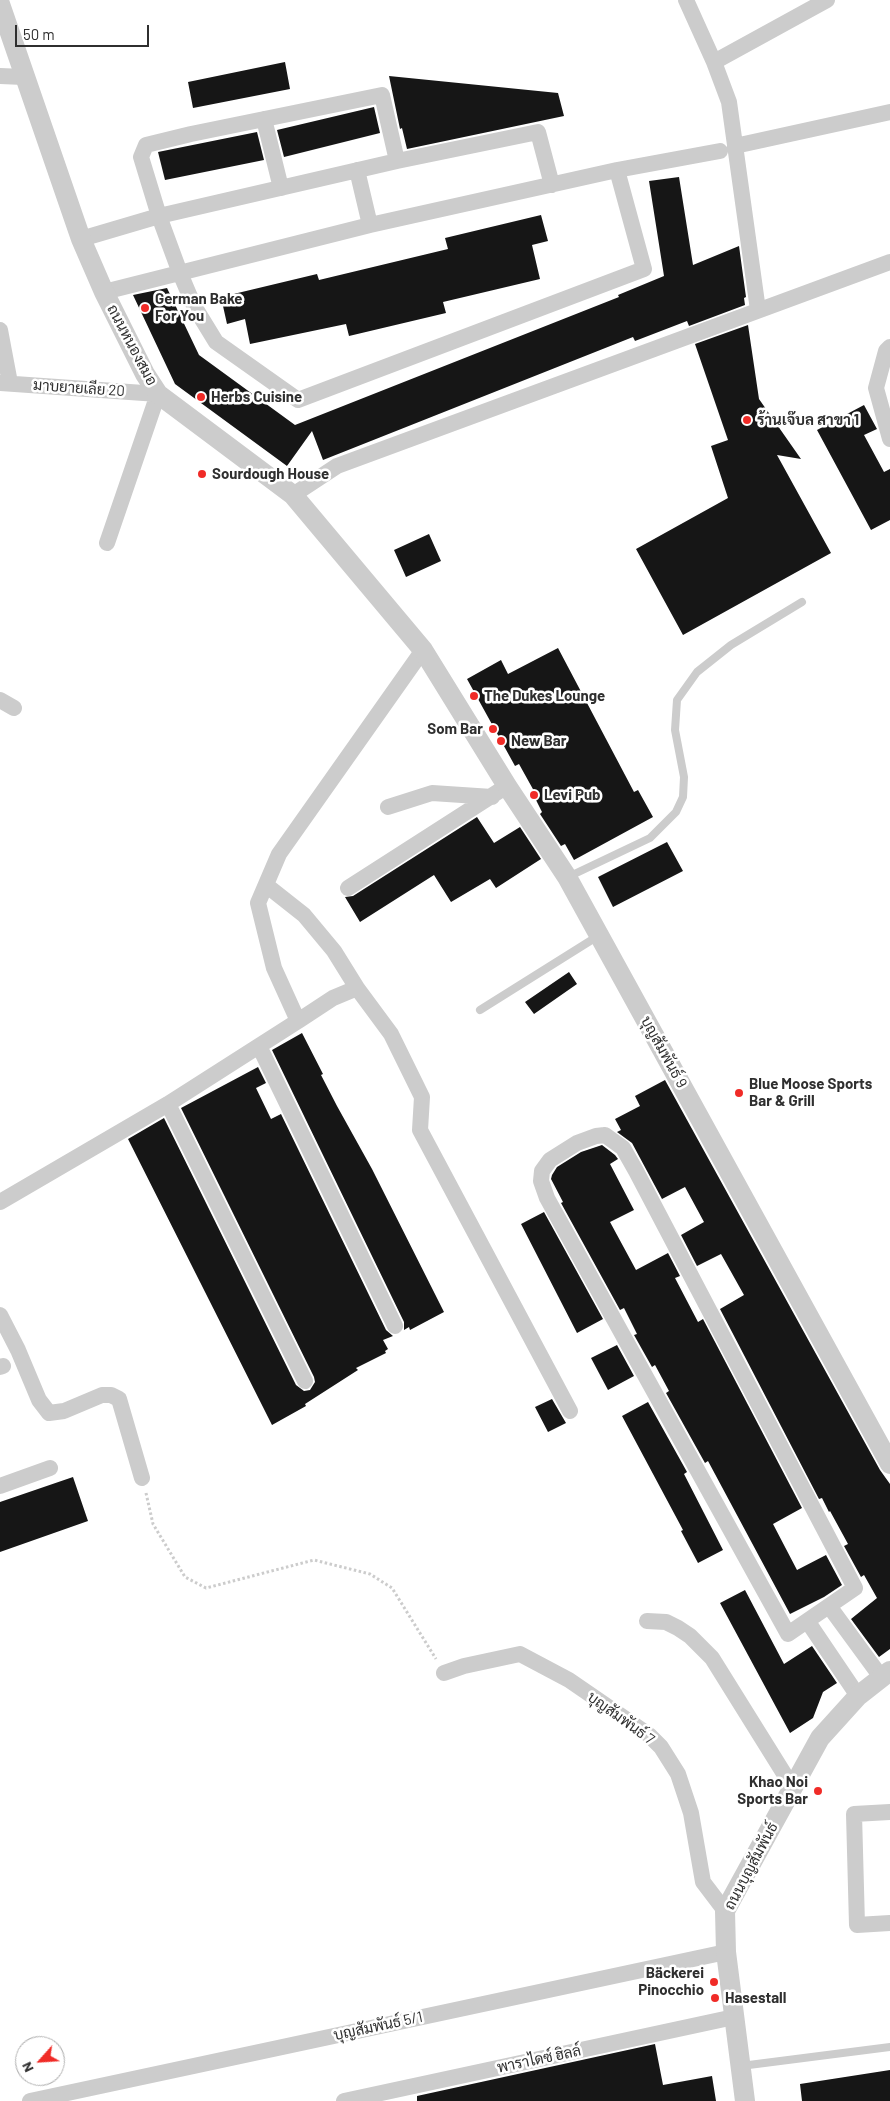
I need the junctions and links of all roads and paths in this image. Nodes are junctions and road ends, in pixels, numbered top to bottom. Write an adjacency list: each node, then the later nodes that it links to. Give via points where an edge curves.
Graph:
1 (686, 0): 4 (street)
2 (827, 0): 4 (street)
3 (0, 4): 6 (street, ถนนหนองสมอ)
4 (714, 62): 9 (street, via 729,102)
5 (0, 76): 6 (street)
6 (24, 78): 17 (street, ถนนหนองสมอ)
7 (890, 112): 9 (street)
8 (264, 119): 10 (street, via 382,94); 14 (street); 15 (street, via 146,145 141,157)
9 (727, 148): 12 (street); 21 (street)
10 (397, 161): 11 (street); 13 (street, via 538,132)
11 (357, 170): 14 (street); 16 (street)
12 (617, 170): 13 (street); 19 (street, via 644,269 298,400 216,342 194,306)
13 (552, 185): 16 (street)
14 (280, 188): 15 (street)
15 (159, 216): 17 (street); 19 (street)
16 (370, 225): 19 (street)
17 (81, 239): 20 (street, ถนนหนองสมอ)
18 (890, 262): 21 (street)
19 (180, 273): 20 (street)
20 (104, 292): 25 (street, ถนนหนองสมอ)
21 (758, 310): 27 (street, via 337,466)
22 (0, 330): 24 (street)
23 (890, 347): 26 (street, via 876,388)
24 (5, 383): 25 (street, มาบยายเลีย 20)
25 (158, 394): 27 (street, ถนนหนองสมอ); 28 (street)
26 (890, 439)
27 (293, 494): 30 (street, ถนนหนองสมอ)
28 (107, 542)
29 (802, 602): 33 (lane, via 731,645 697,672 677,700 675,730 684,777 683,797 676,812 650,838)
30 (423, 650): 31 (street, บุญสัมพันธ์ 9); 34 (street, via 279,854)
31 (500, 792): 32 (street, via 432,794); 33 (street, บุญสัมพันธ์ 9); 35 (street)
32 (388, 807)
33 (567, 877): 36 (street, บุญสัมพันธ์ 9)
34 (266, 885): 37 (street, via 304,914 334,951); 39 (street, via 258,903 274,968)
35 (348, 888)
36 (600, 935): 38 (lane); 47 (street, บุญสัมพันธ์ 9)
37 (357, 988): 39 (street, via 333,998); 46 (street, via 391,1034 422,1097 420,1130)
38 (480, 1010)
39 (298, 1021): 40 (street)
40 (259, 1046): 41 (street); 44 (street)
41 (168, 1104): 42 (street); 45 (street)
42 (0, 1202)
43 (0, 1315): 49 (street, via 39,1400 49,1413 64,1411 102,1395 118,1398)
44 (395, 1326)
45 (305, 1381)
46 (570, 1411)
47 (890, 1464)
48 (50, 1468): 50 (street)
49 (142, 1478): 54 (path, via 153,1524 185,1577 206,1588 314,1560 370,1574 392,1588)
50 (0, 1486)
51 (829, 1606): 53 (street); 53 (street, via 855,1588 636,1171 623,1148 605,1135 577,1143 550,1160 542,1171 541,1181 547,1198 788,1634); 55 (street)
52 (647, 1621): 57 (street, via 666,1622 678,1628 712,1658)
53 (808, 1622): 56 (street)
54 (444, 1673): 59 (street, บุญสัมพันธ์ 7, via 520,1654 570,1680 649,1735 678,1774 691,1813 703,1882)
55 (886, 1674): 56 (street, ถนนบุญสัมพันธ์)
56 (858, 1696): 57 (street, ถนนบุญสัมพันธ์, via 820,1738)
57 (793, 1788): 59 (street, ถนนบุญสัมพันธ์)
58 (890, 1812): 60 (street, via 854,1814 857,1925)
59 (725, 1911): 61 (street, ถนนบุญสัมพันธ์)
60 (890, 1923)
61 (726, 1952): 62 (street, ถนนบุญสัมพันธ์); 65 (street, บุญสัมพันธ์ 5/1)
62 (734, 2017): 64 (street, ถนนบุญสัมพันธ์); 66 (street, พาราไดซ์ ฮิลล์)
63 (890, 2047): 64 (lane)
64 (740, 2066): 67 (street, ถนนบุญสัมพันธ์)
65 (30, 2101)
66 (344, 2101)
67 (745, 2101)

